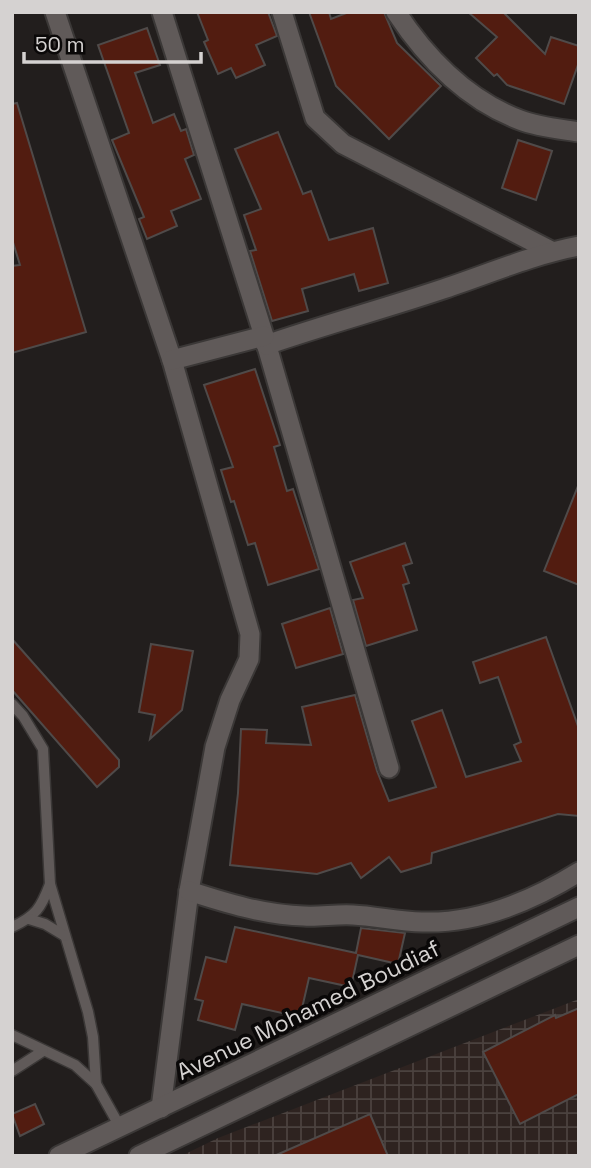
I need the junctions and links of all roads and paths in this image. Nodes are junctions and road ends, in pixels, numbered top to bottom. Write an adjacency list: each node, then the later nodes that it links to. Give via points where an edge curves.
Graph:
1 (55, 12): 9 (street)
2 (162, 12): 8 (street)
3 (282, 12): 7 (street, via 315,118 343,144)
4 (396, 12): 5 (street, via 436,64 478,100 523,121)
5 (579, 132)
6 (579, 246): 7 (street)
7 (551, 251): 8 (street, via 435,292)
8 (265, 340): 9 (street); 11 (street)
9 (172, 360): 14 (street, via 250,635 249,659 215,747)
10 (12, 704): 13 (lane, via 43,750)
11 (389, 768)
12 (579, 872): 14 (street, via 509,907 440,922 372,915 304,916 239,907)
13 (50, 884): 16 (lane, via 43,905); 18 (lane)
14 (189, 891): 24 (street)
15 (579, 907): 24 (street, Avenue Mohamed Boudiaf)
16 (29, 919): 17 (lane); 18 (lane)
17 (12, 927)
18 (65, 936): 23 (lane, via 88,1012)
19 (579, 945): 27 (street)
20 (12, 1035): 21 (lane)
21 (43, 1051): 22 (lane); 23 (lane, via 75,1065)
22 (12, 1072)
23 (96, 1084): 25 (lane)
24 (161, 1108): 25 (street, Avenue Mohamed Boudiaf)
25 (120, 1127): 26 (street, Avenue Mohamed Boudiaf)
26 (59, 1156)
27 (139, 1156)

